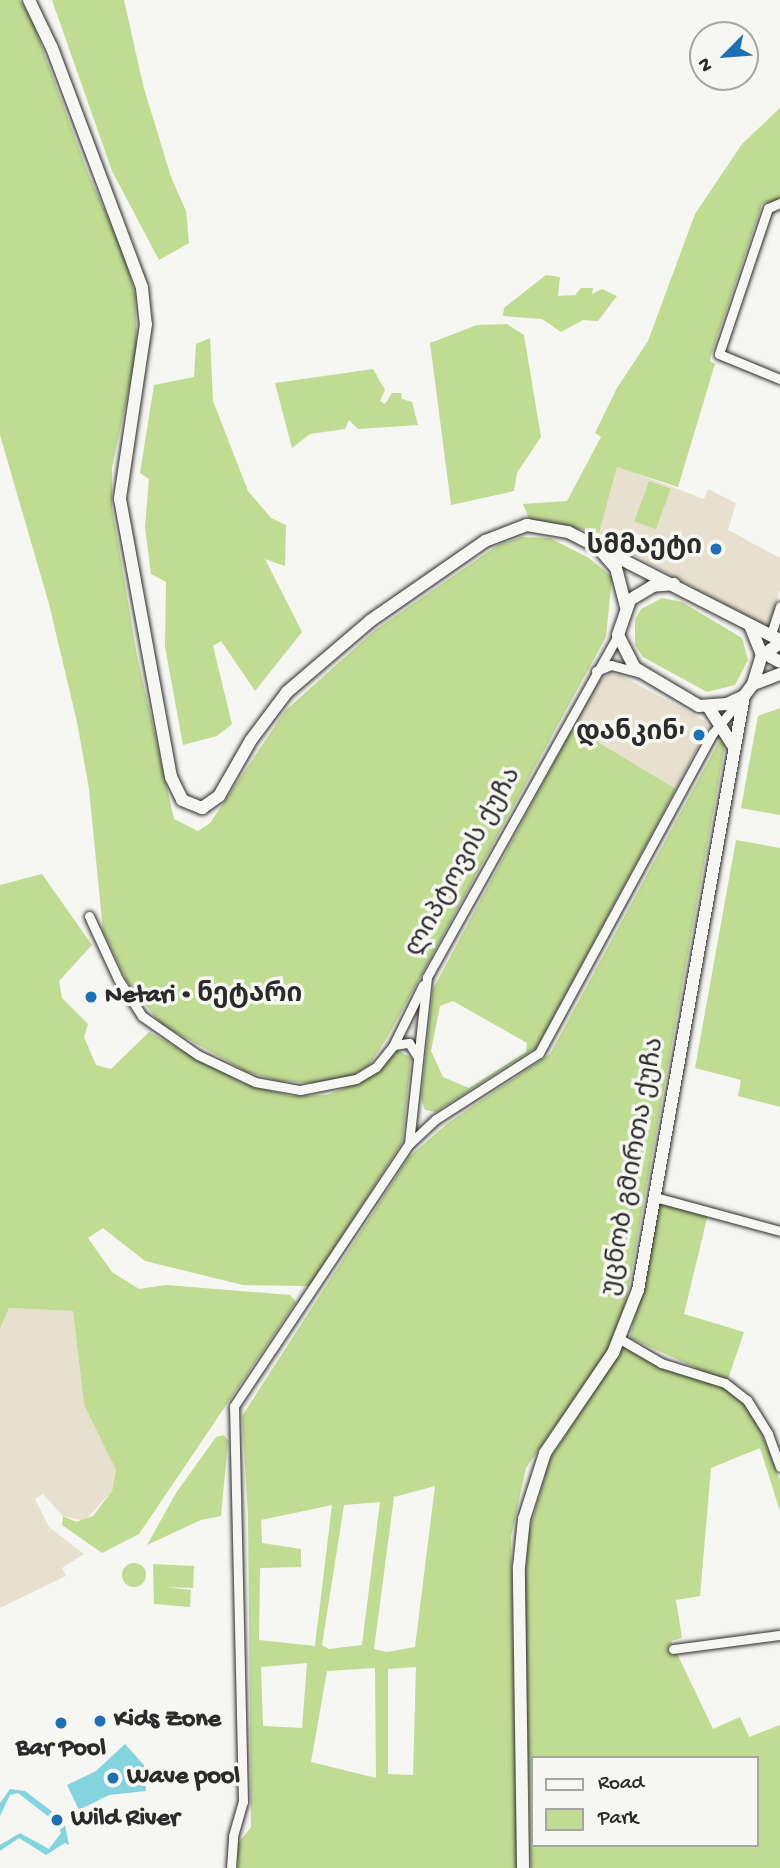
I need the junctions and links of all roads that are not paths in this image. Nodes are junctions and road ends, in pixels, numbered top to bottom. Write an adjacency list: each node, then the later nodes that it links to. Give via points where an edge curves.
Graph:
1 (29, 0): 4 (main road, via 52,48 142,288 146,324 120,499 172,777 182,800 190,807 211,803 287,692 370,621 485,541 527,525 568,532)
2 (780, 203): 3 (street, via 768,208 719,354)
3 (780, 379)
4 (590, 544): 5 (main road); 7 (main road, via 616,568)
5 (677, 584): 7 (main road, via 653,586); 8 (main road)
6 (780, 606): 10 (street)
7 (625, 607): 9 (main road)
8 (748, 622): 10 (main road); 15 (main road, via 762,655)
9 (618, 635): 12 (main road, via 631,664); 14 (street, ლიპტოვის ქუჩა)
10 (777, 639): 11 (main road, via 770,650)
11 (780, 663)
12 (642, 673): 14 (street, via 611,664); 17 (main road)
13 (780, 674): 15 (main road)
14 (590, 678): 21 (street, ლიპტოვის ქუჩა)
15 (753, 684): 16 (main road)
16 (744, 696): 17 (main road); 18 (street); 19 (main road, უცნობ გმირთა ქუჩა)
17 (709, 708): 18 (main road)
18 (720, 723): 19 (main road); 25 (street, via 539,1054)
19 (732, 744): 27 (main road, უცნობ გმირთა ქუჩა)
20 (89, 916): 22 (street, via 118,979 142,1016 165,1035 232,1073 267,1084 325,1088 376,1067)
21 (427, 977): 22 (street); 23 (street, ლიპტოვის ქუჩა)
22 (393, 1046): 23 (street, via 409,1043)
23 (418, 1058): 24 (street, ლიპტოვის ქუჩა)
24 (413, 1108): 25 (street, via 424,1120); 26 (street, ლიპტოვის ქუჩა)
25 (436, 1119): 26 (street)
26 (409, 1144): 33 (street, ლიპტოვის ქუჩა, via 234,1406 243,1801 233,1836)
27 (655, 1197): 28 (street); 29 (main road, უცნობ გმირთა ქუჩა, via 638,1290)
28 (780, 1231)
29 (620, 1339): 30 (street, via 661,1363 725,1384 747,1400 768,1434); 34 (main road, უცნობ გმირთა ქუჩა, via 545,1453 524,1519 519,1567)
30 (780, 1466)
31 (780, 1635): 32 (street)
32 (673, 1649)
33 (231, 1868)
34 (523, 1868)

